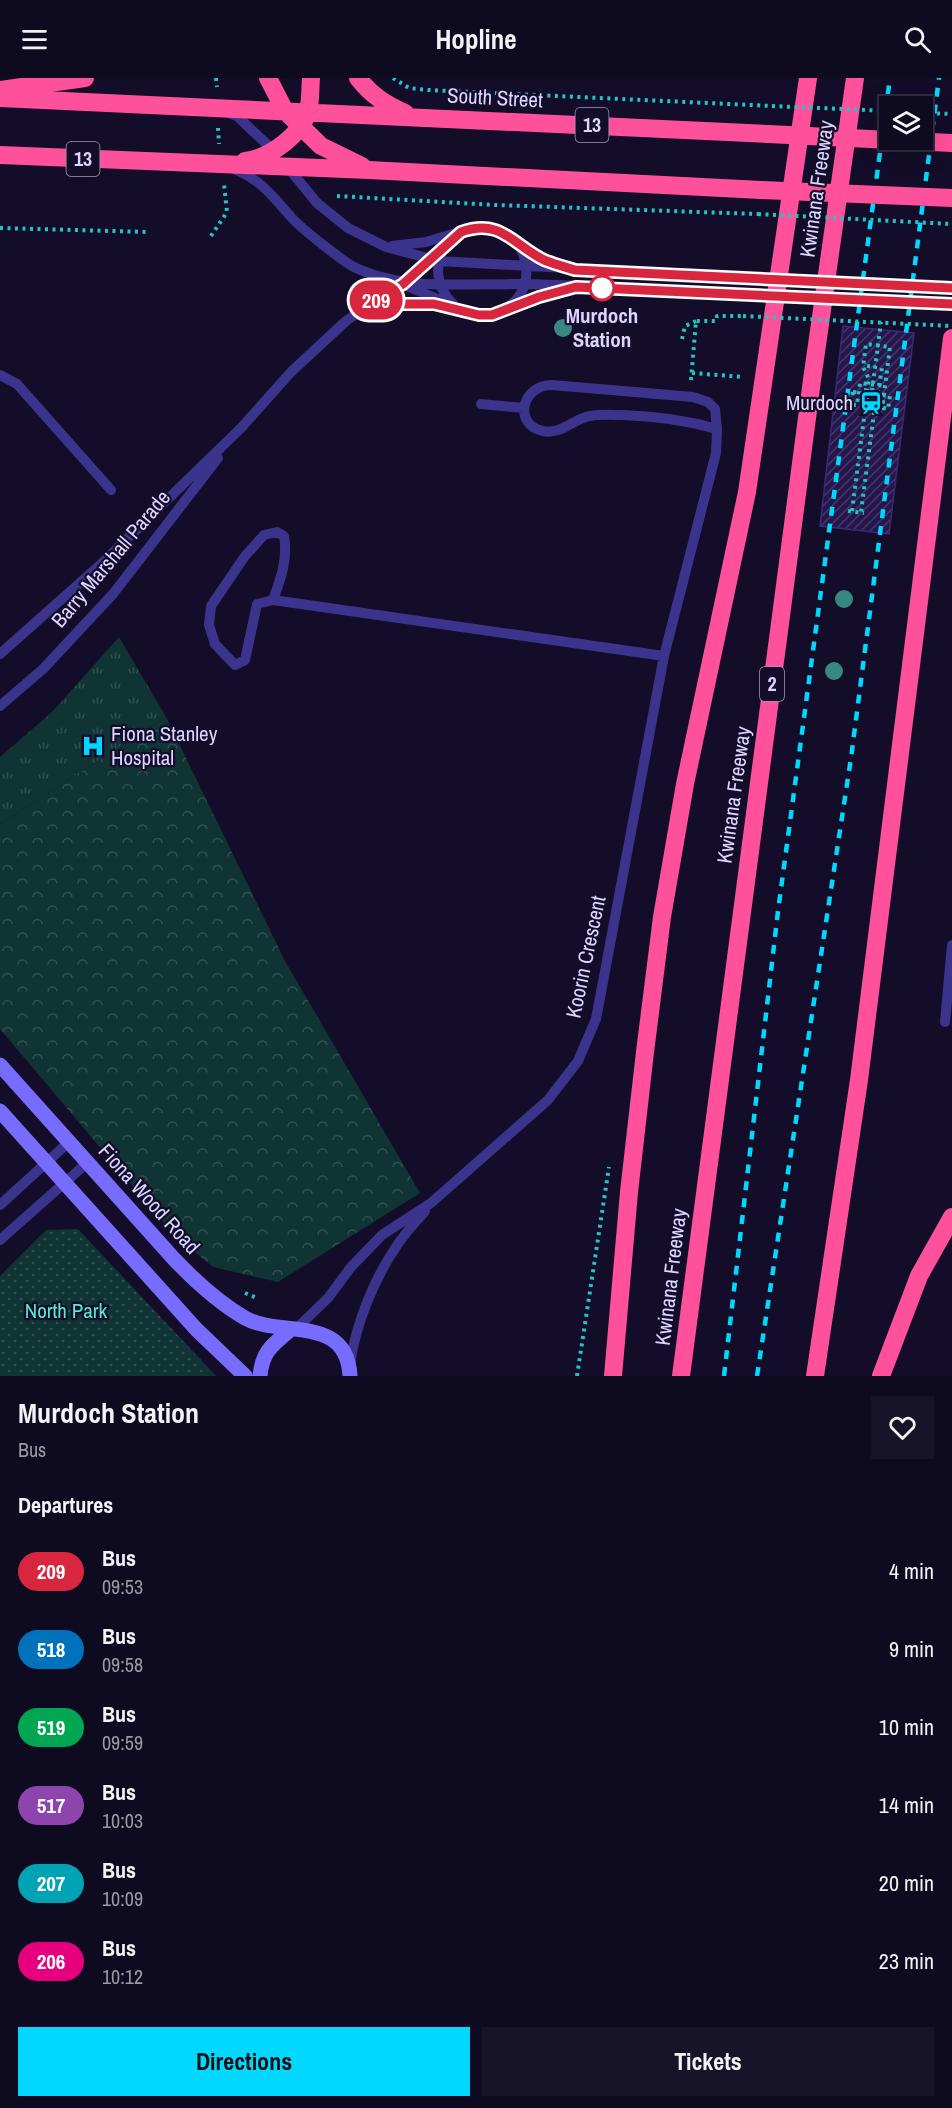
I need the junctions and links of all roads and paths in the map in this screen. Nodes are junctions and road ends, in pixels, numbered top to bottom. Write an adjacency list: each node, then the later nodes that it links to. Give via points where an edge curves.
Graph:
1 (85, 78): 8 (highway)
2 (268, 78): 11 (highway)
3 (311, 78): 16 (highway)
4 (358, 78): 15 (highway, via 388,106)
5 (393, 78): 12 (path, bridge, via 409,88 428,90)
6 (808, 78): 84 (highway, via 747,492 662,917 629,1192)
7 (855, 78): 85 (highway, Kwinana Freeway / 2)
8 (0, 90)
9 (0, 98): 10 (highway)
10 (217, 108): 11 (highway); 18 (lane, via 237,116)
11 (285, 111): 16 (highway)
12 (879, 111)
13 (933, 113): 14 (path, bridge)
14 (952, 114)
15 (415, 117): 16 (highway, South Street / 13); 17 (highway, South Street / 13, bridge)
16 (304, 119): 18 (highway); 22 (highway, via 321,146)
17 (952, 143)
18 (273, 150): 20 (highway, via 253,160); 21 (lane)
19 (0, 156): 20 (highway, 13)
20 (222, 164): 21 (highway, 13); 34 (lane, via 265,187 294,220 352,266)
21 (288, 166): 22 (highway, 13); 30 (lane, via 317,203 348,228)
22 (369, 170): 24 (highway, 13, bridge)
23 (328, 195): 25 (path, bridge)
24 (952, 198)
25 (952, 224)
26 (0, 228): 27 (path)
27 (149, 232)
28 (461, 232): 29 (lane, via 486,227 510,236); 30 (lane); 31 (lane, Barry Marshall Parade)
29 (519, 245): 32 (lane); 33 (lane, via 546,261)
30 (386, 247): 31 (lane)
31 (436, 260): 32 (lane); 34 (lane, Barry Marshall Parade); 35 (lane)
32 (527, 267): 33 (lane); 36 (lane)
33 (575, 270): 38 (lane, bridge)
34 (405, 283): 35 (lane); 40 (lane); 41 (lane, Barry Marshall Parade)
35 (440, 284): 36 (lane); 40 (lane)
36 (525, 284): 37 (lane); 42 (lane, via 514,303)
37 (576, 287): 39 (lane, bridge); 42 (lane)
38 (952, 288)
39 (952, 304)
40 (455, 306): 43 (lane)
41 (362, 309): 43 (lane, via 434,304); 61 (lane, Barry Marshall Parade, via 291,372)
42 (503, 310): 43 (lane, via 492,315)
43 (466, 313)
44 (696, 321): 45 (path, bridge, via 743,316); 48 (path, via 685,326); 50 (path)
45 (881, 322): 46 (path, bridge); 49 (path, bridge)
46 (952, 326)
47 (952, 338): 86 (highway, via 859,1080)
48 (682, 339)
49 (878, 345): 55 (path); 55 (path, via 866,344 863,367 869,379); 57 (path, via 890,347)
50 (692, 374): 52 (path); 58 (path)
51 (0, 375): 63 (lane, via 17,384)
52 (747, 377)
53 (866, 384): 54 (path); 54 (path, via 868,366 882,368); 55 (path, via 860,383 859,394 857,405 852,405 853,392 860,393)
54 (879, 386): 57 (path, via 885,386 884,397 883,408 888,409 890,396)
55 (868, 392): 56 (path); 57 (path); 57 (path, via 850,511 862,512 874,413)
56 (880, 392)
57 (884, 396)
58 (688, 397): 60 (lane, via 545,385 530,394); 62 (lane, via 708,402 715,409)
59 (481, 404): 60 (lane)
60 (524, 408): 62 (lane, via 529,425 544,432 599,415 666,418)
61 (242, 427): 65 (lane, Barry Marshall Parade, via 100,565); 67 (lane, Barry Marshall Parade, via 113,594 43,669)
62 (717, 429): 66 (lane, Koorin Crescent, via 716,453)
63 (111, 490)
64 (273, 600): 64 (lane, via 287,552 284,536 277,532 264,535 245,556 212,606 209,625 215,644 235,665 245,660 257,604); 66 (lane)
65 (0, 654)
66 (664, 656): 76 (lane, Koorin Crescent, via 596,1019 578,1061 548,1100)
67 (0, 706)
68 (952, 945): 69 (lane)
69 (945, 1022)
70 (0, 1065): 72 (street, Fiona Wood Road)
71 (0, 1111): 73 (street)
72 (70, 1141): 73 (lane); 74 (street, Fiona Wood Road)
73 (47, 1162): 75 (street); 77 (lane)
74 (88, 1162): 75 (lane); 80 (street, Fiona Wood Road, via 197,1282 246,1318 271,1327)
75 (65, 1183): 79 (lane); 82 (street, via 196,1329)
76 (431, 1203): 80 (lane, Koorin Crescent, via 382,1235 328,1298); 81 (lane, Koorin Crescent, via 396,1247 379,1277 353,1343)
77 (0, 1205)
78 (952, 1217): 87 (highway, via 919,1276)
79 (0, 1240)
80 (293, 1329): 81 (street, Fiona Wood Road, via 314,1330 329,1337 341,1348); 83 (street, via 270,1346 261,1362)
81 (350, 1371)
82 (245, 1376)
83 (260, 1376)
84 (613, 1376)
85 (681, 1376)
86 (815, 1376)
87 (881, 1376)

